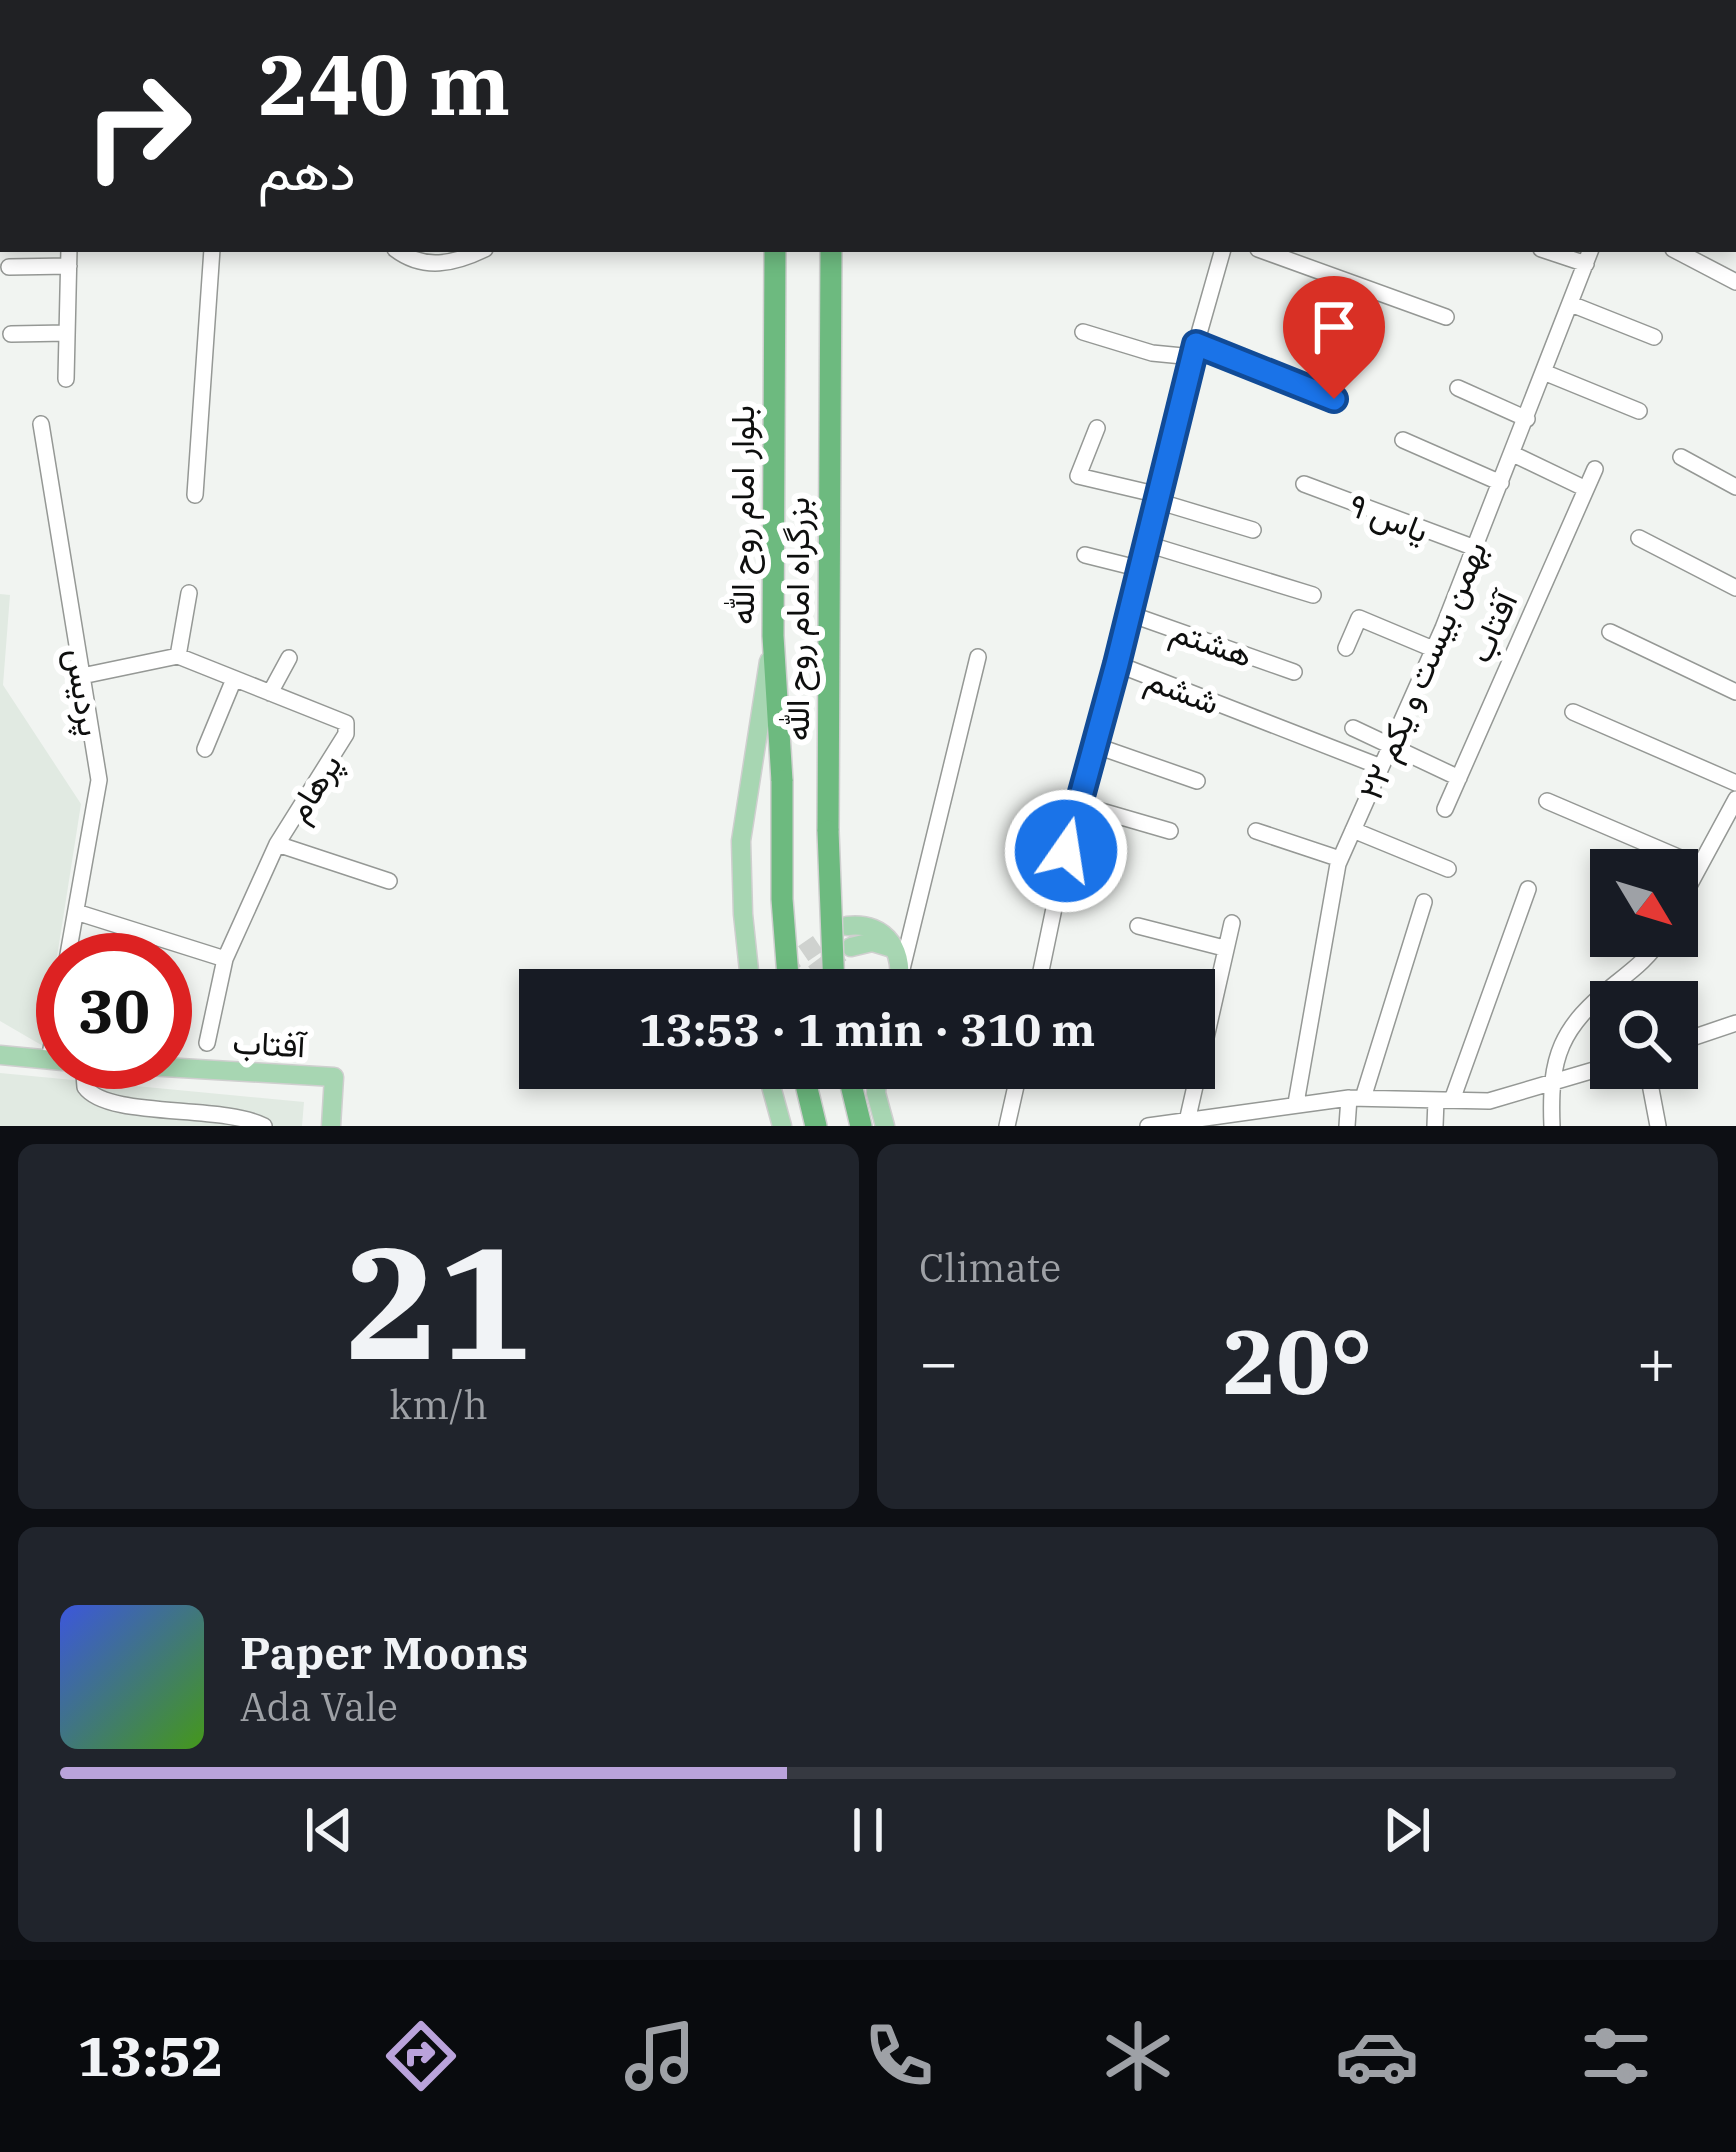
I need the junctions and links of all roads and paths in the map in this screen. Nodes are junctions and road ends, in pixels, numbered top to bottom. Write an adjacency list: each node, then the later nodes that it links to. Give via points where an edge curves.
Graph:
1 (212, 252): 36 (street)
2 (399, 252): 3 (street, via 444,265)
3 (477, 252)
4 (775, 252): 49 (highway, بلوار امام روح الله)
5 (831, 252): 96 (highway, بزرگراه امام روح الله, bridge)
6 (1222, 252): 19 (street)
7 (1266, 252): 14 (street)
8 (1678, 252): 12 (street)
9 (1589, 256): 13 (street, ۲۲ بهمن بیست و یکم)
10 (69, 258): 11 (street); 16 (street)
11 (9, 268)
12 (1736, 282)
13 (1571, 304): 18 (street); 20 (street, ۲۲ بهمن بیست و یکم)
14 (1446, 317)
15 (1083, 332): 19 (street, via 1152,353)
16 (67, 333): 17 (street); 21 (street)
17 (11, 334)
18 (1654, 338)
19 (1194, 350): 23 (street); 37 (street)
20 (1546, 373): 24 (street); 25 (street, ۲۲ بهمن بیست و یکم)
21 (66, 379)
22 (1458, 388): 25 (street)
23 (1334, 399)
24 (1639, 411)
25 (1528, 419): 29 (street, ۲۲ بهمن بیست و یکم)
26 (41, 424): 57 (street, پردیس)
27 (1097, 428): 37 (street, via 1078,476)
28 (1403, 440): 32 (street)
29 (1513, 454): 32 (street, ۲۲ بهمن بیست و یکم); 35 (street)
30 (1681, 457): 34 (street)
31 (1594, 469): 35 (street, آفتاب)
32 (1502, 483): 41 (street, ۲۲ بهمن بیست و یکم)
33 (1304, 484): 41 (street, یاس ۹)
34 (1736, 487)
35 (1586, 489): 67 (street, آفتاب)
36 (195, 495)
37 (1158, 498): 38 (street); 40 (street)
38 (1253, 530)
39 (1639, 538): 44 (street)
40 (1147, 544): 43 (street); 46 (street)
41 (1475, 548): 51 (street, ۲۲ بهمن بیست و یکم)
42 (1085, 555): 43 (street)
43 (1141, 569): 47 (street)
44 (1736, 588)
45 (188, 593): 52 (street)
46 (1313, 595)
47 (1130, 614): 55 (street); 56 (street, هشتم)
48 (1610, 632): 59 (street)
49 (773, 636): 94 (main road, via 741,841); 95 (highway, بلوار امام روح الله, bridge, via 782,781)
50 (1346, 648): 51 (street, via 1358,618)
51 (1433, 649): 63 (street, ۲۲ بهمن بیست و یکم)
52 (178, 656): 57 (street); 58 (street, پرهام)
53 (978, 657): 98 (street)
54 (289, 658): 60 (street)
55 (1117, 664): 64 (street); 66 (street, ششم)
56 (1294, 672)
57 (82, 676): 84 (street, پردیس, via 99,780)
58 (235, 679): 60 (street, پرهام); 65 (street)
59 (1736, 692)
60 (270, 693): 77 (street, پرهام, via 346,723)
61 (1573, 712): 69 (street)
62 (1353, 728): 63 (street)
63 (1391, 745): 66 (street, ۲۲ بهمن بیست و یکم); 67 (street)
64 (1094, 746): 68 (street); 72 (street)
65 (205, 749)
66 (1381, 767): 74 (street, ۲۲ بهمن بیست و یکم)
67 (1459, 778): 73 (street, آفتاب)
68 (1197, 781)
69 (1736, 784)
70 (1736, 799): 79 (street)
71 (1547, 800): 79 (street)
72 (1077, 804): 75 (street); 99 (street)
73 (1445, 809)
74 (1353, 830): 78 (street, ۲۲ بهمن بیست و یکم); 80 (street)
75 (1170, 831)
76 (1256, 831): 78 (street)
77 (278, 844): 81 (street); 93 (street, پرهام)
78 (1340, 859): 119 (street, ۲۲ بهمن بیست و یکم)
79 (1699, 866)
80 (1448, 869)
81 (388, 881)
82 (1528, 889): 118 (street)
83 (1424, 902): 117 (street)
84 (76, 912): 88 (street, پردیس); 93 (street)
85 (1232, 922): 90 (street)
86 (847, 926): 91 (main road, via 876,929)
87 (1138, 926): 90 (street)
88 (72, 933)
89 (850, 947): 91 (main road, via 876,942)
90 (1224, 948): 100 (street)
91 (896, 950): 97 (main road)
92 (1648, 957): 108 (street, via 1566,1031)
93 (225, 959): 103 (street, پرهام)
94 (749, 969)
95 (776, 969)
96 (832, 969)
97 (897, 969)
98 (902, 969)
99 (1042, 969)
100 (1215, 983)
101 (1736, 1023): 102 (street)
102 (1698, 1035)
103 (207, 1043)
104 (0, 1055): 105 (main road)
105 (36, 1059)
106 (192, 1069): 123 (main road, آفتاب, via 334,1077)
107 (1590, 1072): 108 (street)
108 (1553, 1085): 118 (street, via 1489,1101); 133 (street)
109 (88, 1089): 122 (street, via 106,1103 239,1115)
110 (772, 1089): 124 (main road)
111 (807, 1089): 125 (highway)
112 (852, 1089): 126 (highway)
113 (877, 1089): 127 (main road)
114 (1015, 1089): 128 (street)
115 (1192, 1089): 121 (street)
116 (1650, 1089): 134 (street)
117 (1356, 1098): 118 (street); 119 (street); 131 (street)
118 (1444, 1100): 132 (street)
119 (1296, 1103): 120 (street)
120 (1277, 1105): 121 (street); 130 (street)
121 (1188, 1118): 129 (street)
122 (264, 1126)
123 (331, 1126)
124 (782, 1126)
125 (816, 1126)
126 (860, 1126)
127 (885, 1126)
128 (1007, 1126)
129 (1148, 1126)
130 (1276, 1126)
131 (1347, 1126)
132 (1435, 1126)
133 (1552, 1126)
134 (1658, 1126)

